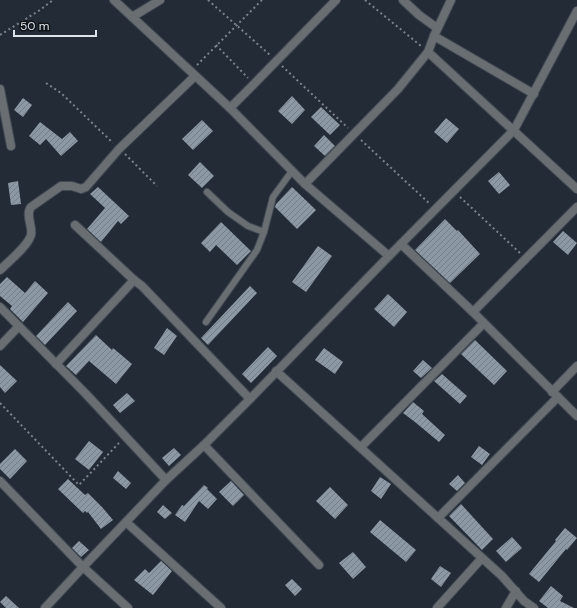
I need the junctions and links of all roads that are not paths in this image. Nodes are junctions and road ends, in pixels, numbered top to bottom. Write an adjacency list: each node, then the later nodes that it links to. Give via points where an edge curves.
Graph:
1 (114, 0): 7 (street)
2 (160, 0): 7 (street)
3 (336, 0): 14 (street)
4 (403, 0): 8 (street)
5 (451, 0): 8 (street)
6 (577, 11): 13 (street)
7 (132, 17): 11 (street)
8 (437, 28): 9 (street)
9 (434, 36): 10 (street); 13 (street)
10 (428, 52): 15 (street); 18 (street, via 398,89)
11 (193, 74): 14 (street); 26 (street, via 119,148 86,187 81,189 61,186 31,208 28,213 30,236)
12 (0, 89): 16 (street)
13 (534, 94): 15 (street)
14 (230, 108): 17 (street)
15 (514, 130): 19 (street); 24 (street)
16 (11, 146)
17 (292, 171): 18 (street); 23 (lane, via 273,197)
18 (305, 184): 25 (street)
19 (577, 189)
20 (207, 192): 23 (lane, via 228,212 248,226)
21 (577, 207): 29 (street)
22 (75, 225): 27 (street)
23 (264, 232): 30 (lane, via 257,250)
24 (400, 244): 25 (street); 29 (street)
25 (388, 256): 36 (street)
26 (0, 270)
27 (134, 280): 34 (street); 38 (street)
28 (0, 307): 32 (street)
29 (473, 312): 31 (street)
30 (206, 322)
31 (483, 324): 37 (street); 41 (street)
32 (19, 326): 33 (street); 34 (street)
33 (0, 346)
34 (56, 364): 42 (street)
35 (577, 366): 37 (street)
36 (276, 372): 38 (street); 41 (street)
37 (555, 394): 39 (street); 44 (street)
38 (250, 399): 40 (street)
39 (577, 416)
40 (204, 445): 42 (street); 47 (street)
41 (361, 447): 44 (street)
42 (166, 480): 45 (street)
43 (2, 485): 48 (street)
44 (438, 518): 46 (street)
45 (126, 522): 48 (street); 52 (street)
46 (482, 558): 49 (street); 53 (street)
47 (319, 565)
48 (83, 566): 50 (street); 51 (street)
49 (516, 590): 54 (street); 55 (street, via 524,601)
50 (45, 608)
51 (128, 608)
52 (221, 608)
53 (437, 608)
54 (506, 608)
55 (534, 608)

